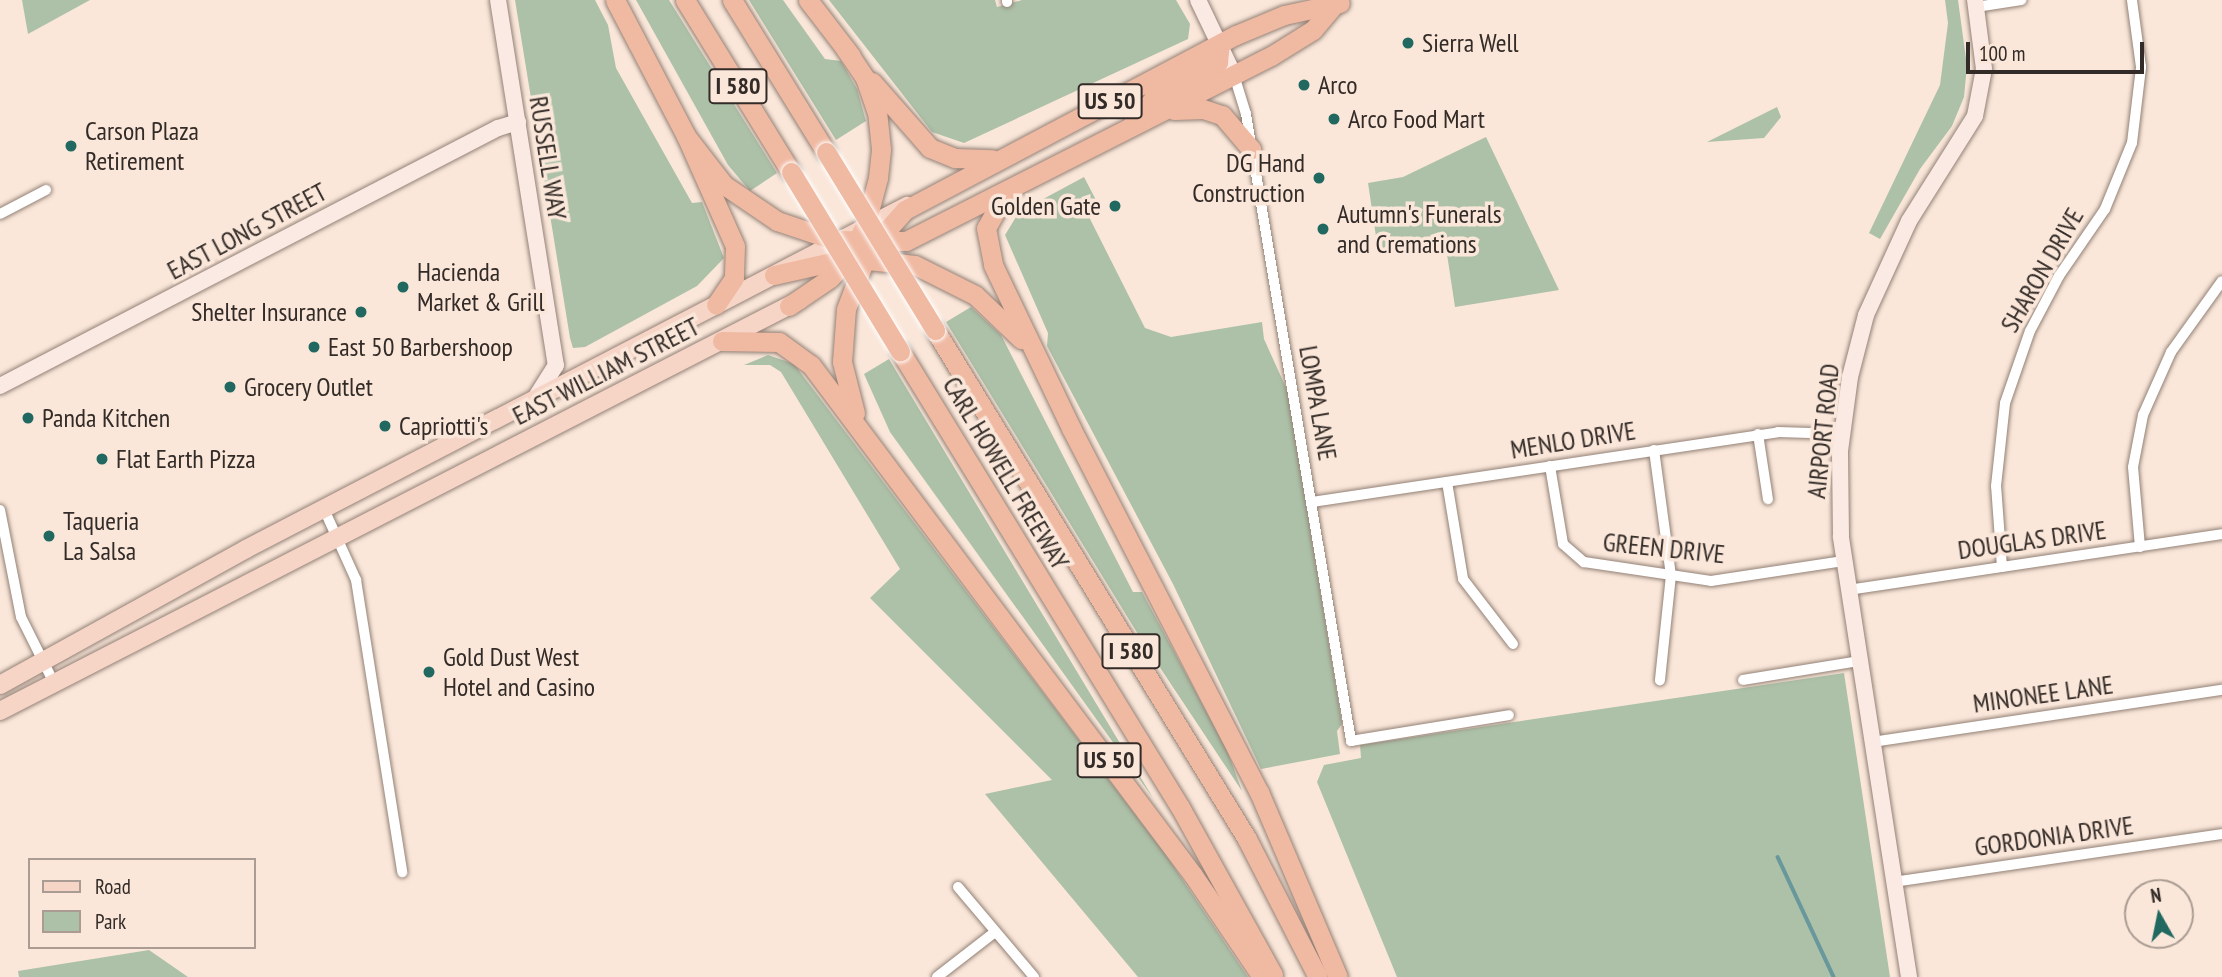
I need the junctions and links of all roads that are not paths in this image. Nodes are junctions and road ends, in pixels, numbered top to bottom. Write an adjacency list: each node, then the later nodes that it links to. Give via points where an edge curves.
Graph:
1 (498, 0): 15 (street, RUSSELL WAY)
2 (615, 0): 17 (highway)
3 (685, 0): 70 (highway, CARL HOWELL FREEWAY / I 580, bridge, via 1211,859)
4 (732, 0): 71 (highway, CARL HOWELL FREEWAY / I 580, bridge, via 1247,839)
5 (808, 0): 12 (highway)
6 (1198, 0): 11 (street)
7 (2021, 0): 10 (street)
8 (2132, 0): 48 (street, SHARON DRIVE, via 2141,85 2132,143 2105,209 2059,276 2030,331 2005,403 1996,485)
9 (1336, 2): 11 (highway, US 50, via 1284,15); 13 (highway, US 50, via 1308,33)
10 (1976, 3): 36 (street, AIRPORT ROAD, via 1984,77 1975,116 1909,221 1875,294 1855,352)
11 (1220, 44): 13 (street); 16 (highway, via 1218,62 1155,96); 19 (highway, US 50)
12 (845, 48): 19 (highway, via 930,148 955,158); 23 (highway, via 870,90 881,134 879,173)
13 (1234, 75): 14 (highway, US 50); 18 (street, LOMPA LANE)
14 (1166, 110): 16 (highway, US 50); 18 (highway, via 1216,113 1232,123)
15 (518, 122): 30 (street, RUSSELL WAY); 32 (street, EAST LONG STREET, via 498,128)
16 (1128, 130): 21 (highway, US 50)
17 (686, 136): 23 (highway, via 712,172 745,203 789,226); 26 (highway, via 736,251 734,278)
18 (1251, 149): 41 (street, LOMPA LANE)
19 (1000, 158): 23 (highway, US 50, via 926,196)
20 (46, 190): 22 (street)
21 (1005, 194): 23 (highway, via 906,241); 29 (highway, via 991,216 986,242)
22 (0, 214)
23 (861, 250): 24 (highway); 27 (highway); 29 (highway, via 926,269 963,287 998,315); 34 (highway, US 50, via 845,312 841,352 847,392)
24 (774, 275): 26 (main road, EAST WILLIAM STREET)
25 (2222, 281): 46 (street, via 2171,352 2143,415 2133,467)
26 (716, 305): 31 (main road, EAST WILLIAM STREET)
27 (789, 306): 28 (main road, EAST WILLIAM STREET)
28 (722, 341): 34 (highway, via 763,340 793,348); 45 (main road, EAST WILLIAM STREET)
29 (1035, 356): 72 (highway, via 1259,792)
30 (556, 365): 31 (street); 33 (street)
31 (589, 371): 33 (main road, EAST WILLIAM STREET)
32 (0, 386)
33 (533, 401): 43 (main road, EAST WILLIAM STREET)
34 (863, 429): 69 (highway, US 50, via 1194,875)
35 (1758, 434): 36 (street, MENLO DRIVE, via 1791,430); 37 (street, MENLO DRIVE); 40 (street)
36 (1842, 434): 47 (street, AIRPORT ROAD, via 1838,506)
37 (1654, 450): 38 (street, MENLO DRIVE); 49 (street)
38 (1550, 466): 39 (street, MENLO DRIVE); 49 (street, GREEN DRIVE, via 1561,536 1572,555 1589,563)
39 (1447, 482): 41 (street, MENLO DRIVE); 51 (street, via 1463,579)
40 (1768, 499)
41 (1312, 502): 60 (street, LOMPA LANE, via 1351,741)
42 (0, 509): 52 (street, via 14,593)
43 (324, 509): 45 (street); 52 (main road, EAST WILLIAM STREET)
44 (2222, 534): 46 (street, DOUGLAS DRIVE)
45 (338, 536): 56 (main road, EAST WILLIAM STREET); 63 (street, via 356,580)
46 (2140, 547): 48 (street, DOUGLAS DRIVE)
47 (1844, 561): 49 (street, GREEN DRIVE, via 1721,580); 50 (street, AIRPORT ROAD)
48 (2003, 567): 50 (street, DOUGLAS DRIVE)
49 (1671, 575): 54 (street)
50 (1849, 590): 53 (street, AIRPORT ROAD)
51 (1513, 644)
52 (43, 662): 56 (street); 57 (main road, EAST WILLIAM STREET)
53 (1859, 662): 55 (street); 61 (street, AIRPORT ROAD)
54 (1661, 680)
55 (1743, 680)
56 (54, 683): 59 (main road, EAST WILLIAM STREET)
57 (0, 685)
58 (2222, 690): 61 (street, MINONEE LANE)
59 (0, 711)
60 (1509, 715)
61 (1872, 742): 64 (street, AIRPORT ROAD)
62 (2222, 834): 64 (street, GORDONIA DRIVE)
63 (402, 872)
64 (1893, 882): 73 (street, AIRPORT ROAD)
65 (958, 887): 66 (street)
66 (995, 932): 67 (street); 68 (street)
67 (937, 977)
68 (1034, 977)
69 (1262, 977)
70 (1274, 977)
71 (1318, 977)
72 (1338, 977)
73 (1909, 977)

